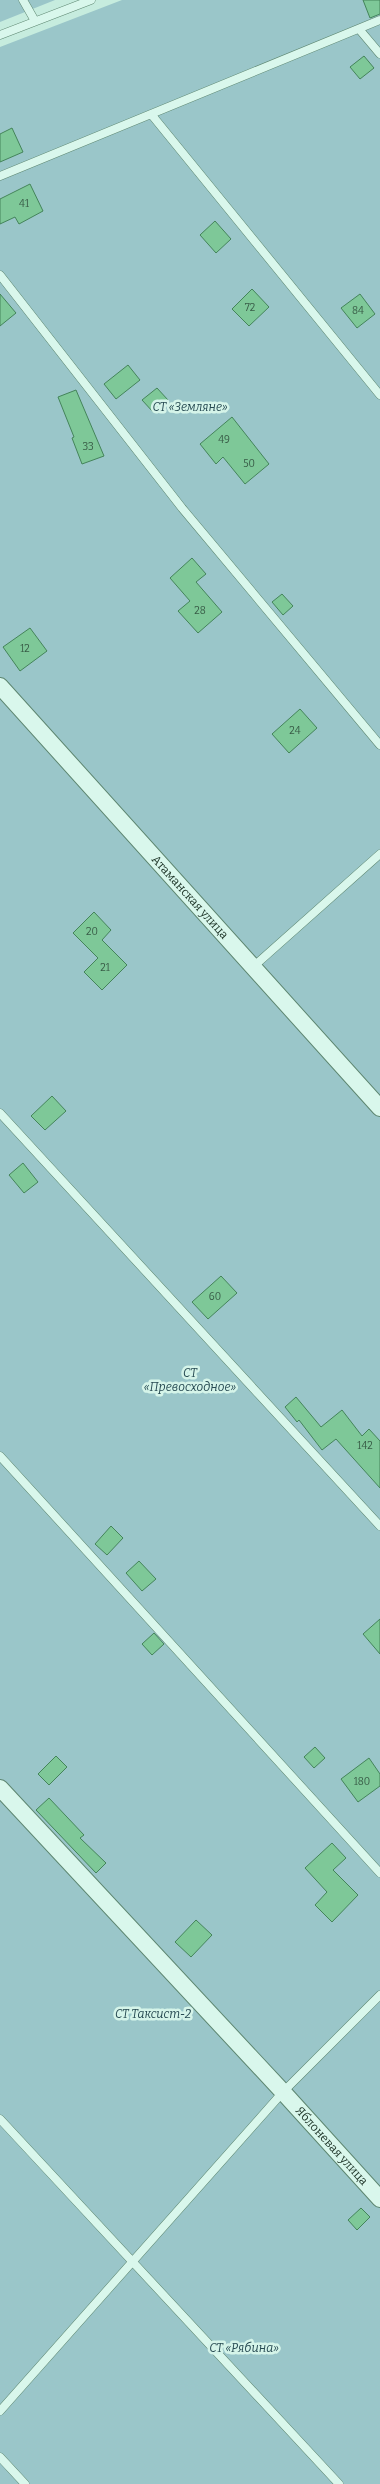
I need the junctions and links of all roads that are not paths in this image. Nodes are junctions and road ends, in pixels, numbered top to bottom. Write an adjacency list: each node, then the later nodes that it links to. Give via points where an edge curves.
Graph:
1 (23, 0): 4 (lane)
2 (91, 0): 4 (lane)
3 (380, 20): 5 (lane)
4 (35, 21): 6 (lane)
5 (359, 29): 7 (lane); 8 (lane)
6 (0, 35)
7 (380, 54)
8 (151, 114): 9 (lane); 11 (lane)
9 (0, 176)
10 (0, 275): 13 (lane, via 182,508)
11 (380, 395)
12 (0, 686): 15 (street, Атаманская улица)
13 (380, 745)
14 (380, 854): 15 (lane)
15 (253, 967): 16 (street, Атаманская улица)
16 (380, 1108)
17 (0, 1113): 19 (lane)
18 (0, 1456): 21 (lane)
19 (380, 1526)
20 (0, 1788): 23 (street, Яблоневая улица)
21 (380, 1873)
22 (380, 1995): 23 (lane)
23 (283, 2092): 25 (street, Яблоневая улица); 26 (lane)
24 (0, 2119): 26 (lane)
25 (380, 2199)
26 (133, 2263): 27 (lane); 30 (lane)
27 (0, 2411)
28 (0, 2457): 29 (lane)
29 (25, 2484)
30 (339, 2484)

